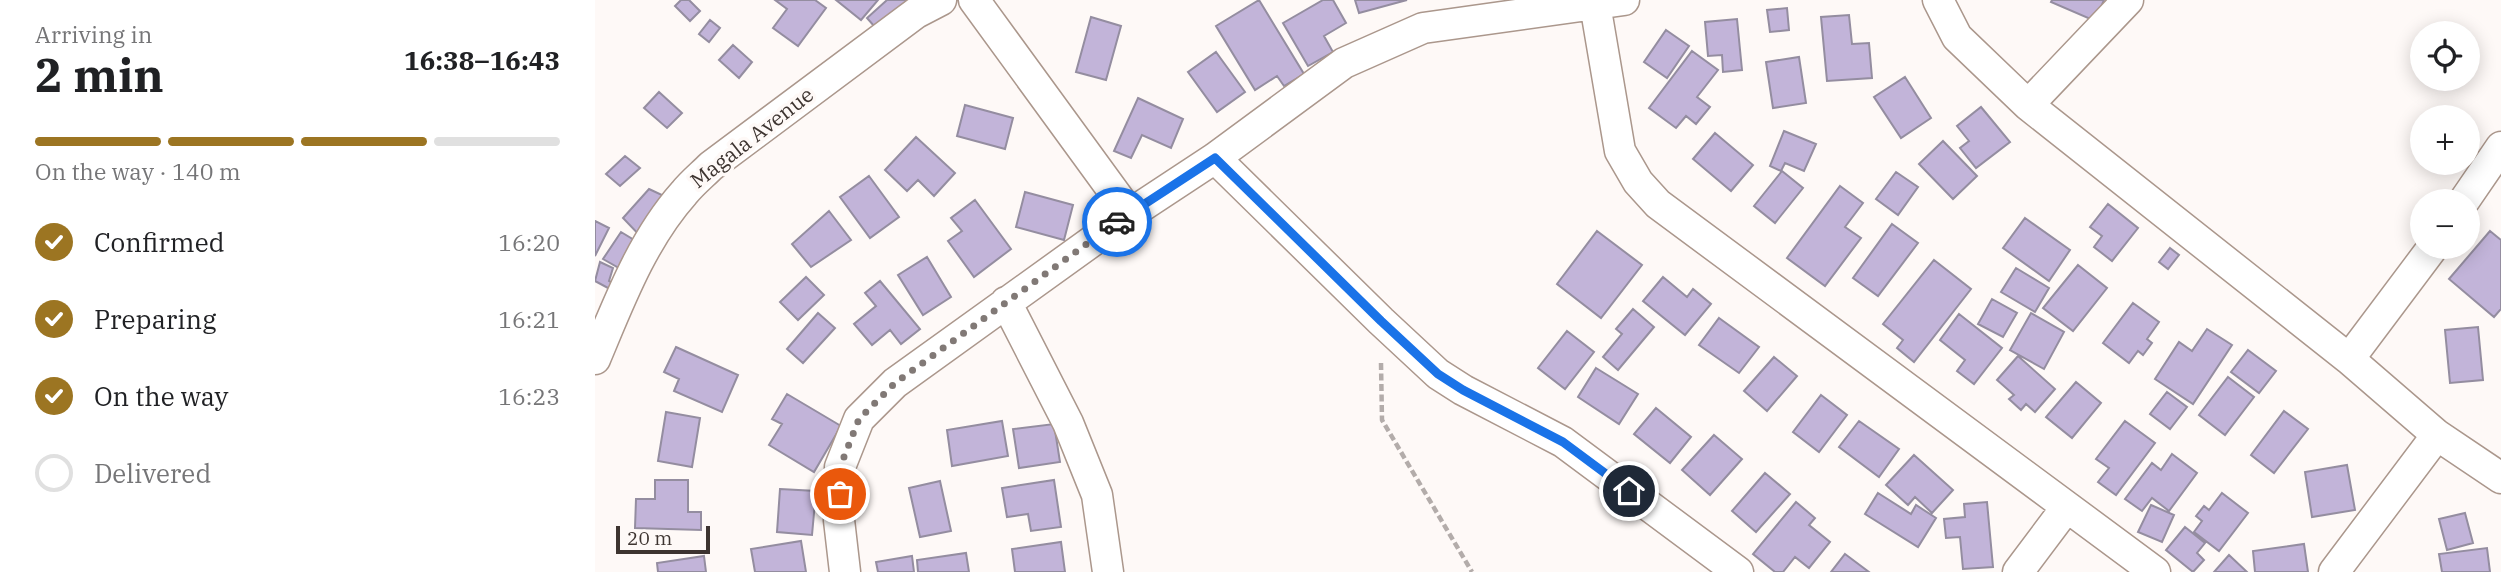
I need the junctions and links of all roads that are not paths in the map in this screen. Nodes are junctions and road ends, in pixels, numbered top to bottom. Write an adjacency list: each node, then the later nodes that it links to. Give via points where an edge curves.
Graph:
1 (941, 0): 13 (street, Magala Avenue, via 916,13 721,158 684,193 649,243)
2 (974, 0): 10 (street)
3 (1938, 0): 6 (street, via 1957,37)
4 (2128, 0): 6 (street)
5 (1609, 2): 8 (street, via 1423,28 1344,63); 17 (street, via 1621,151 1638,182 1658,204)
6 (2028, 105): 14 (street)
7 (2501, 147): 9 (street)
8 (1215, 158): 10 (street); 20 (street, via 1438,374 1563,442)
9 (2472, 189)
10 (1130, 214): 12 (street)
11 (2424, 259): 14 (street)
12 (1006, 302): 18 (street, via 895,383 859,419 840,467 839,520); 19 (street, via 1068,424 1097,495)
13 (595, 359)
14 (2349, 359): 15 (street)
15 (2438, 435): 16 (street); 23 (street)
16 (2501, 478)
17 (2066, 508): 21 (street); 22 (street)
18 (845, 572)
19 (1108, 572)
20 (1738, 572)
21 (2018, 572)
22 (2155, 572)
23 (2334, 572)

